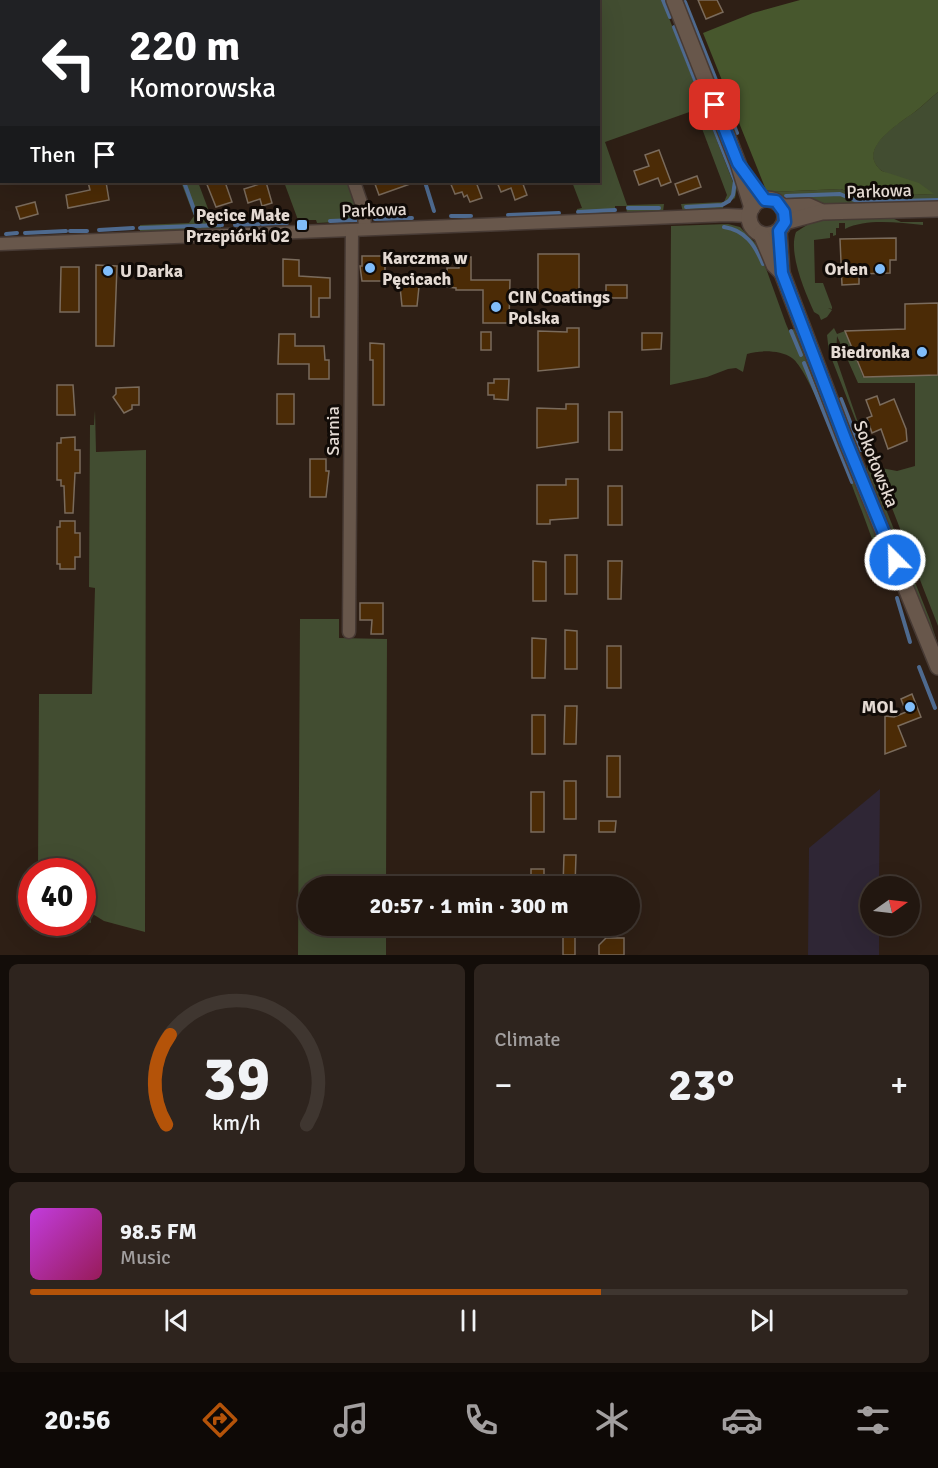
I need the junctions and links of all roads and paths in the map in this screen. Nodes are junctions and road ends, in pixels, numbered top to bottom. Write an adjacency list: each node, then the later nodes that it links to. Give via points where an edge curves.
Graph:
1 (674, 0): 3 (street)
2 (354, 183): 6 (street, Sarnia, via 364,211)
3 (755, 208): 5 (street, via 776,201); 6 (street, Parkowa, via 716,216); 7 (street, via 752,227)
4 (938, 209): 5 (street, Parkowa, via 822,212 809,206)
5 (782, 220): 7 (street, via 770,235); 9 (street, Sokołowska)
6 (359, 230): 8 (street, Parkowa); 10 (street, Sarnia)
7 (761, 234): 9 (street, Sokołowska, via 774,265)
8 (0, 244)
9 (782, 273): 11 (street, Sokołowska)
10 (350, 632)
11 (938, 667)

